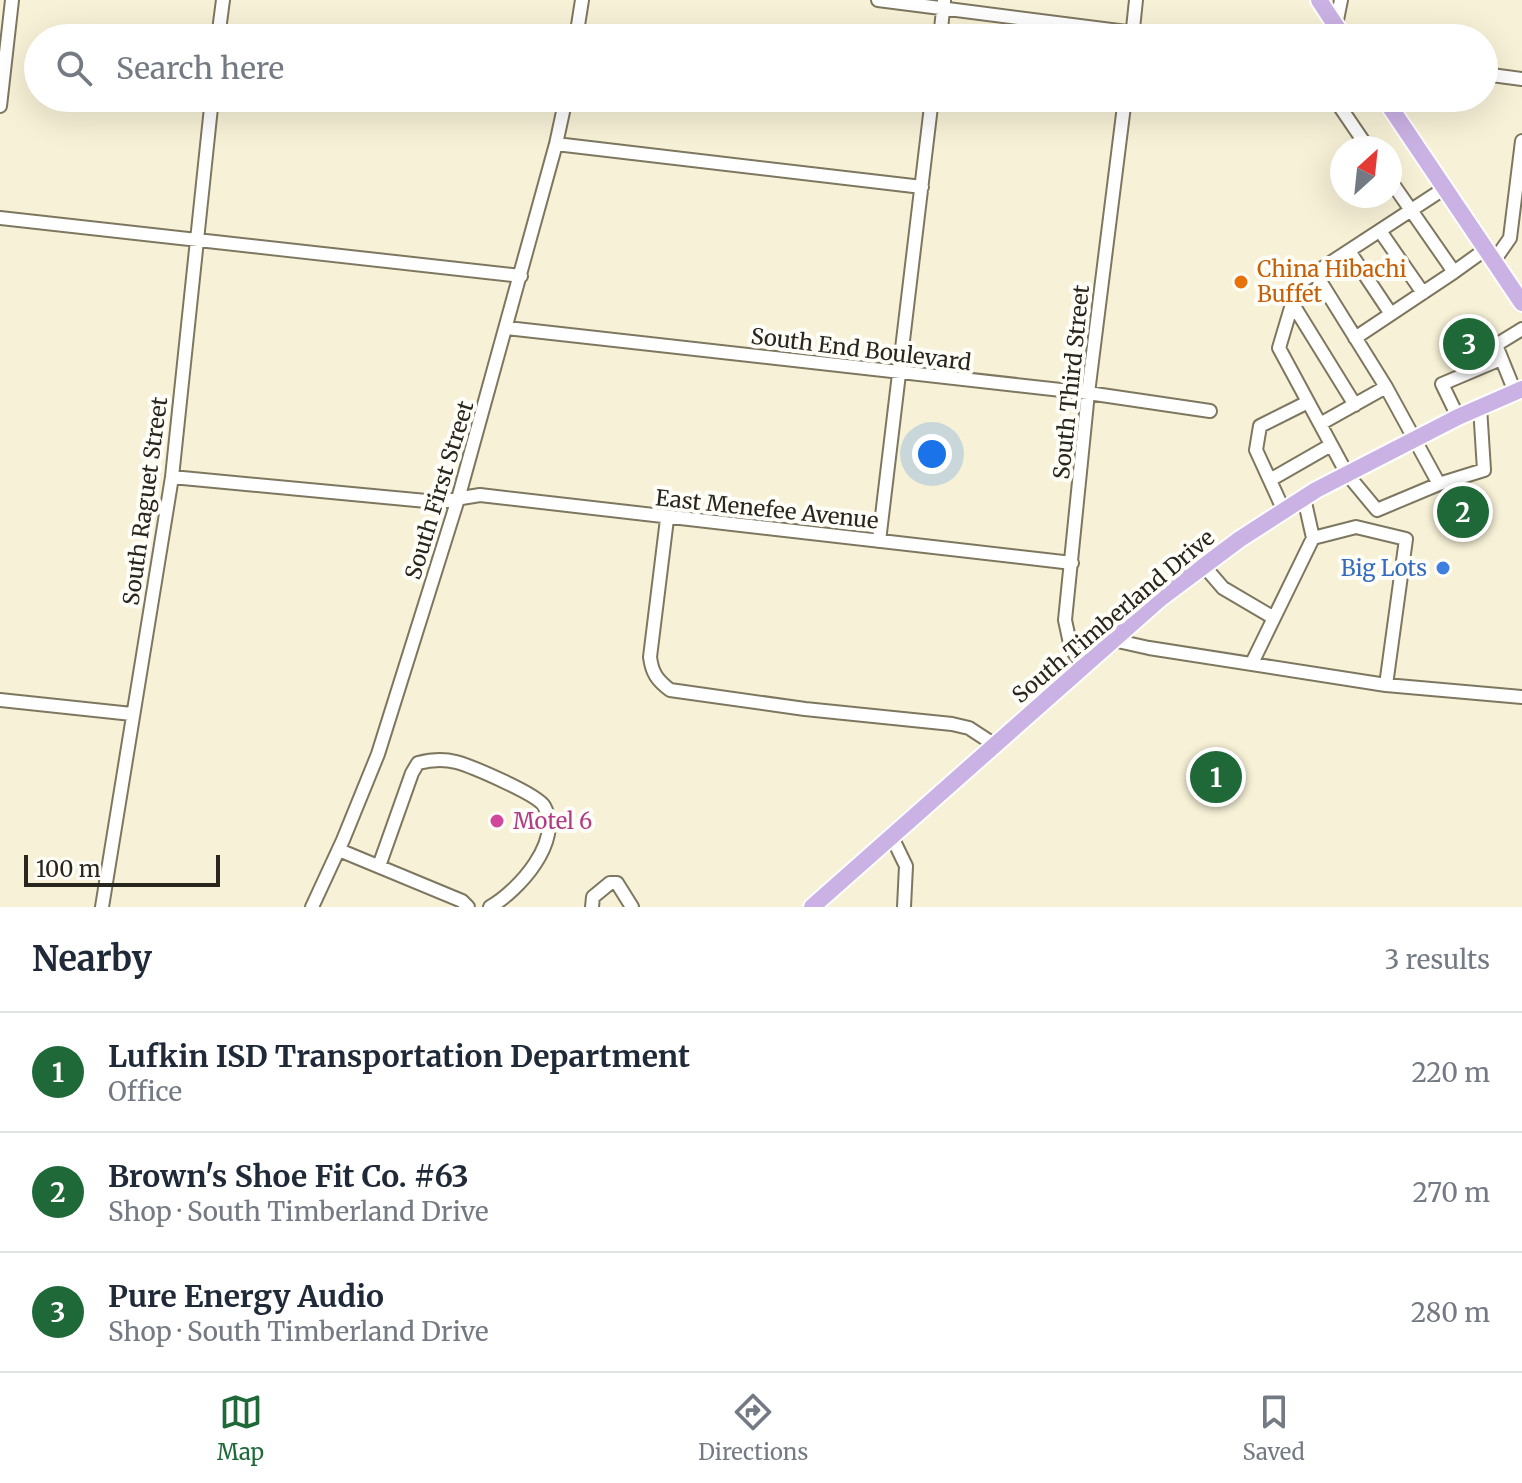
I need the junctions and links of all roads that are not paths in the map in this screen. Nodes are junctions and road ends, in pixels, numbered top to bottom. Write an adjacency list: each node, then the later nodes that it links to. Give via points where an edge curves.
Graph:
1 (12, 0): 18 (street)
2 (223, 0): 9 (street)
3 (582, 0): 10 (street)
4 (878, 0): 8 (street)
5 (1136, 0): 13 (street)
6 (1319, 0): 14 (main road)
7 (1341, 0): 15 (street)
8 (944, 4): 11 (street); 12 (street)
9 (220, 24)
10 (578, 24)
11 (942, 24)
12 (1062, 24)
13 (1133, 24)
14 (1335, 24)
15 (1340, 24)
16 (1498, 76): 17 (street)
17 (1522, 79)
18 (0, 106)
19 (211, 112): 34 (street, South Raguet Street)
20 (563, 112): 27 (street, South First Street)
21 (930, 112): 28 (street)
22 (1123, 112): 51 (street, South Third Street)
23 (1344, 112): 25 (street)
24 (1393, 112): 29 (main road)
25 (1360, 136)
26 (1522, 141): 36 (street, via 1510,238)
27 (556, 144): 28 (street); 39 (street, South First Street)
28 (922, 187): 48 (street)
29 (1445, 188): 31 (street); 36 (main road)
30 (1402, 197): 31 (street)
31 (1412, 211): 33 (street); 37 (street)
32 (0, 218): 34 (street)
33 (1380, 231): 35 (street); 40 (street)
34 (197, 242): 39 (street); 61 (street, South Raguet Street)
35 (1349, 251): 38 (street); 43 (street)
36 (1490, 255): 37 (street); 42 (main road)
37 (1454, 272): 40 (street)
38 (1315, 273): 41 (street, via 1298,284); 46 (street)
39 (521, 276): 44 (street, South First Street)
40 (1423, 293): 43 (street)
41 (1292, 303): 52 (street, via 1279,348); 53 (street)
42 (1522, 303)
43 (1391, 314): 46 (street)
44 (507, 328): 48 (street, South End Boulevard); 65 (street, South First Street)
45 (1522, 329): 47 (street, via 1496,345)
46 (1355, 338): 49 (street)
47 (1501, 359): 50 (street); 56 (street, via 1442,384)
48 (898, 372): 51 (street, South End Boulevard); 69 (street)
49 (1386, 387): 53 (street); 58 (street)
50 (1519, 391): 54 (main road, South Timberland Drive)
51 (1088, 393): 55 (street, South End Boulevard); 70 (street, South Third Street)
52 (1308, 402): 57 (street); 62 (street, via 1260,426 1256,450)
53 (1355, 405): 57 (street)
54 (1480, 407): 56 (main road, South Timberland Drive); 63 (street, via 1484,470)
55 (1210, 411)
56 (1458, 417): 58 (main road, South Timberland Drive)
57 (1320, 424): 59 (street)
58 (1416, 439): 60 (main road, South Timberland Drive); 63 (street)
59 (1331, 445): 60 (street); 62 (street)
60 (1347, 474): 63 (street, via 1377,510); 64 (main road, South Timberland Drive)
61 (172, 477): 65 (street, East Menefee Avenue, via 437,502); 79 (street, South Raguet Street)
62 (1270, 480): 66 (street)
63 (1439, 484)
64 (1304, 498): 66 (main road, South Timberland Drive); 68 (street)
65 (458, 499): 67 (street, East Menefee Avenue, via 480,495); 82 (street, South First Street, via 378,754)
66 (1284, 511): 71 (main road, South Timberland Drive)
67 (667, 519): 69 (street, East Menefee Avenue); 80 (street, via 650,657 652,672 670,690 952,724)
68 (1313, 538): 72 (street); 76 (street, via 1356,527 1406,539)
69 (879, 541): 70 (street, East Menefee Avenue)
70 (1072, 563): 75 (street, South Third Street, via 1066,628)
71 (1204, 566): 72 (street, via 1223,588); 73 (main road, South Timberland Drive)
72 (1274, 618): 74 (street)
73 (1113, 640): 74 (street); 75 (main road, South Timberland Drive)
74 (1252, 663): 76 (street)
75 (1083, 666): 80 (main road, South Timberland Drive)
76 (1386, 685): 77 (street)
77 (1522, 697)
78 (0, 700): 79 (street)
79 (132, 714): 85 (street, South Raguet Street)
80 (995, 745): 81 (main road, South Timberland Drive)
81 (891, 835): 92 (main road, South Timberland Drive); 93 (street, via 906,866)
82 (339, 850): 83 (street); 84 (street, South First Street)
83 (379, 866): 88 (street); 89 (street, via 418,763 454,761 543,803 548,819 548,836 532,868 514,892)
84 (321, 884): 86 (street, South First Street); 87 (street, South First Street)
85 (102, 907)
86 (305, 907)
87 (312, 907)
88 (468, 907)
89 (490, 907)
90 (592, 907): 91 (street, via 593,897 610,883 617,883)
91 (632, 907)
92 (812, 907)
93 (904, 907)

